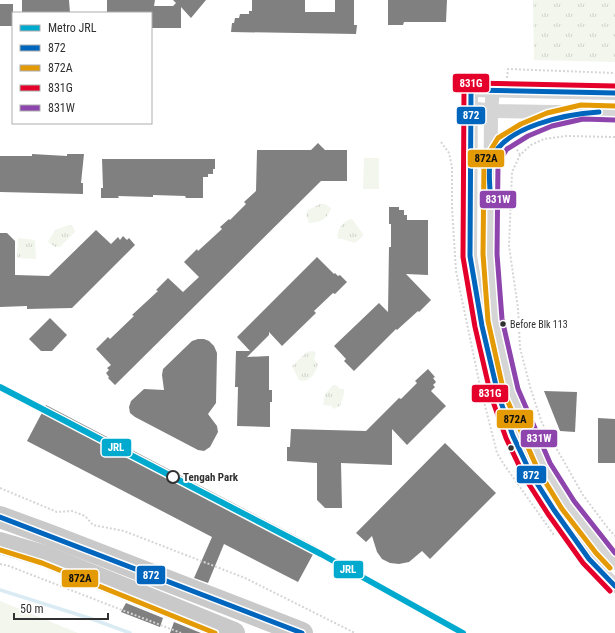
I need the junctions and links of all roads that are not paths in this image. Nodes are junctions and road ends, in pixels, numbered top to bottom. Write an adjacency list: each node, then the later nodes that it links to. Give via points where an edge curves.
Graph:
1 (493, 90): 2 (street); 3 (street, via 471,90); 4 (street)
2 (615, 93)
3 (471, 108): 4 (street); 11 (street, via 470,256 482,326 498,394 513,436 531,474 589,559)
4 (491, 110): 5 (street); 7 (street)
5 (582, 112): 6 (street); 7 (lane, via 550,119 525,130 502,144)
6 (615, 113)
7 (491, 161): 10 (street, via 490,254 496,320 511,391 544,466 568,505)
8 (0, 517): 13 (main road)
9 (0, 543): 12 (main road, via 44,556)
10 (615, 563)
11 (615, 586)
12 (234, 633)
13 (302, 633)

